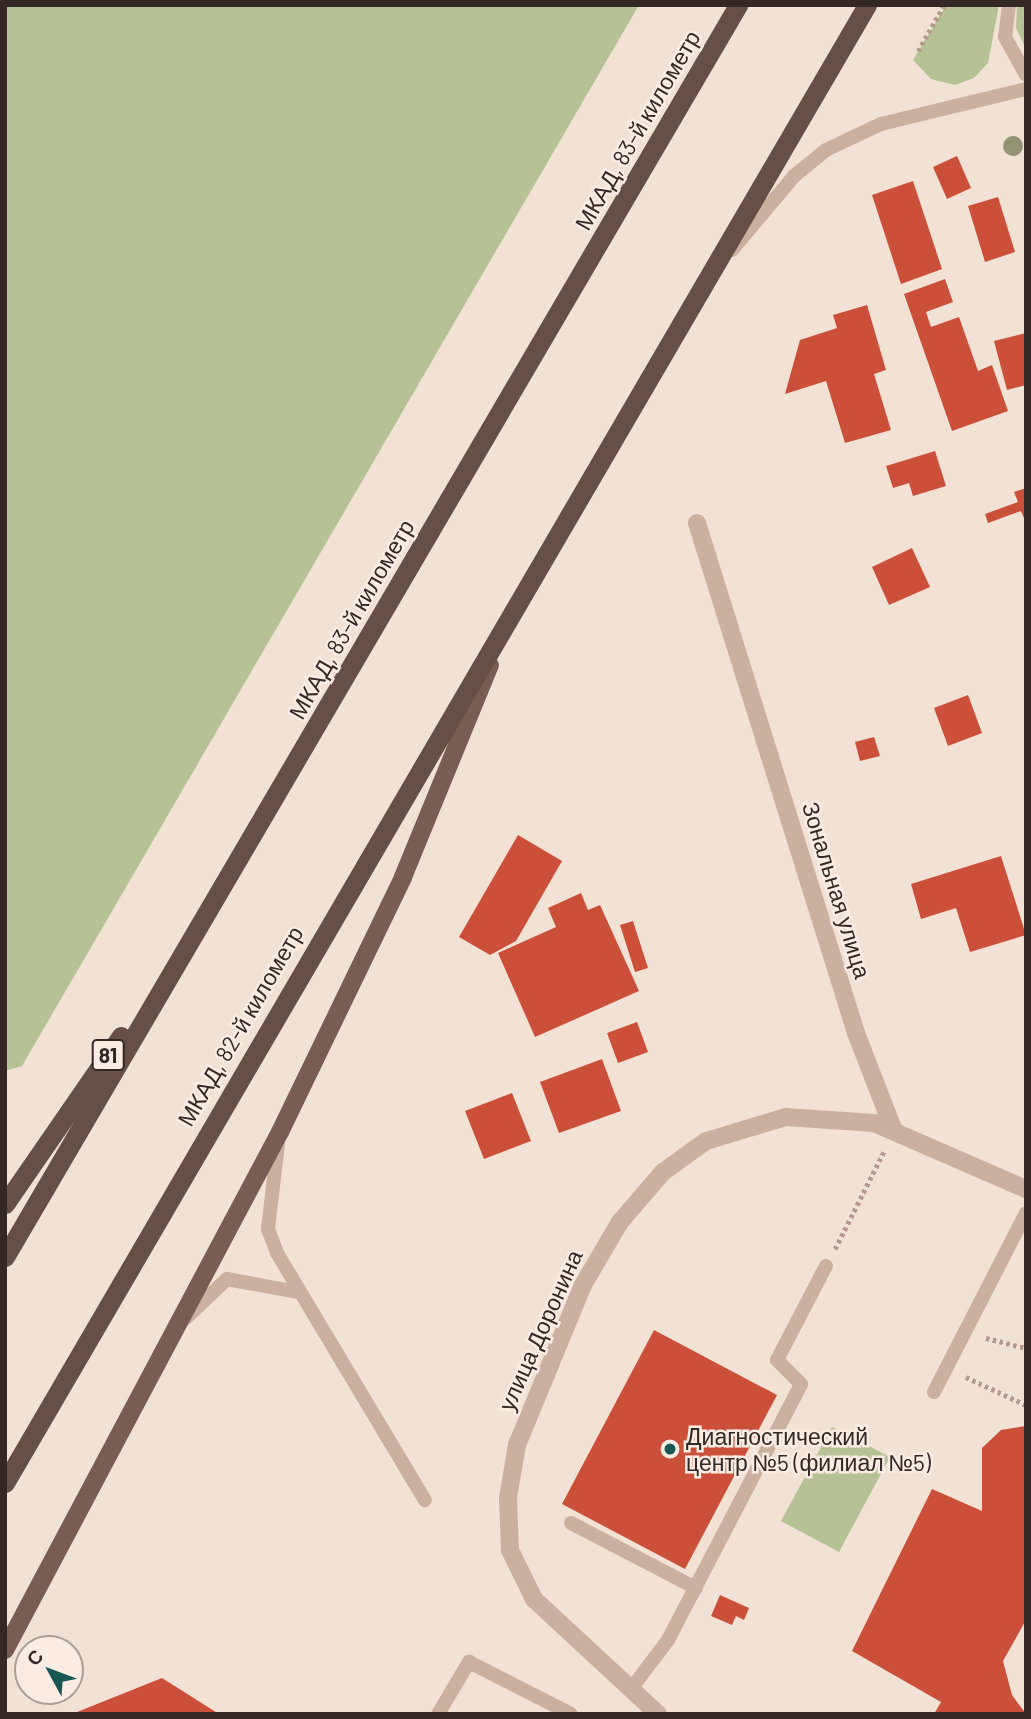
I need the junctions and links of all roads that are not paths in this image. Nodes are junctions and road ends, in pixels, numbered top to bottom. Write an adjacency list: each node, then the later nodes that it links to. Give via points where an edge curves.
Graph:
1 (738, 5): 9 (highway, МКАД, 83-й километр)
2 (867, 5): 6 (highway)
3 (1009, 5): 4 (lane, via 1005,37)
4 (1026, 75)
5 (1026, 89): 6 (lane, via 881,124 827,150 794,176)
6 (695, 294): 8 (highway)
7 (697, 523): 10 (street, Зональная улица, via 856,1033)
8 (519, 595): 11 (main road, via 403,877); 20 (highway, МКАД, 82-й километр)
9 (211, 905): 13 (highway, 81); 15 (highway, МКАД, 83-й километр)
10 (894, 1131): 12 (street); 25 (street, улица Доронина, via 846,1117 797,1116 758,1121 706,1141 639,1196 583,1285 517,1444 508,1498 510,1550 534,1599)
11 (280, 1132): 17 (lane, via 268,1229); 18 (main road)
12 (1026, 1189)
13 (5, 1204)
14 (1026, 1213): 19 (lane)
15 (5, 1257)
16 (826, 1266): 23 (lane, via 777,1360 801,1384)
17 (297, 1292): 18 (lane, via 227,1279); 21 (lane)
18 (178, 1327): 24 (main road)
19 (934, 1392)
20 (5, 1483)
21 (425, 1500)
22 (571, 1523): 23 (lane)
23 (696, 1588): 25 (lane)
24 (5, 1650)
25 (631, 1689): 28 (street, улица Доронина)
26 (438, 1714): 27 (lane, via 469,1662)
27 (571, 1714)
28 (658, 1714)

